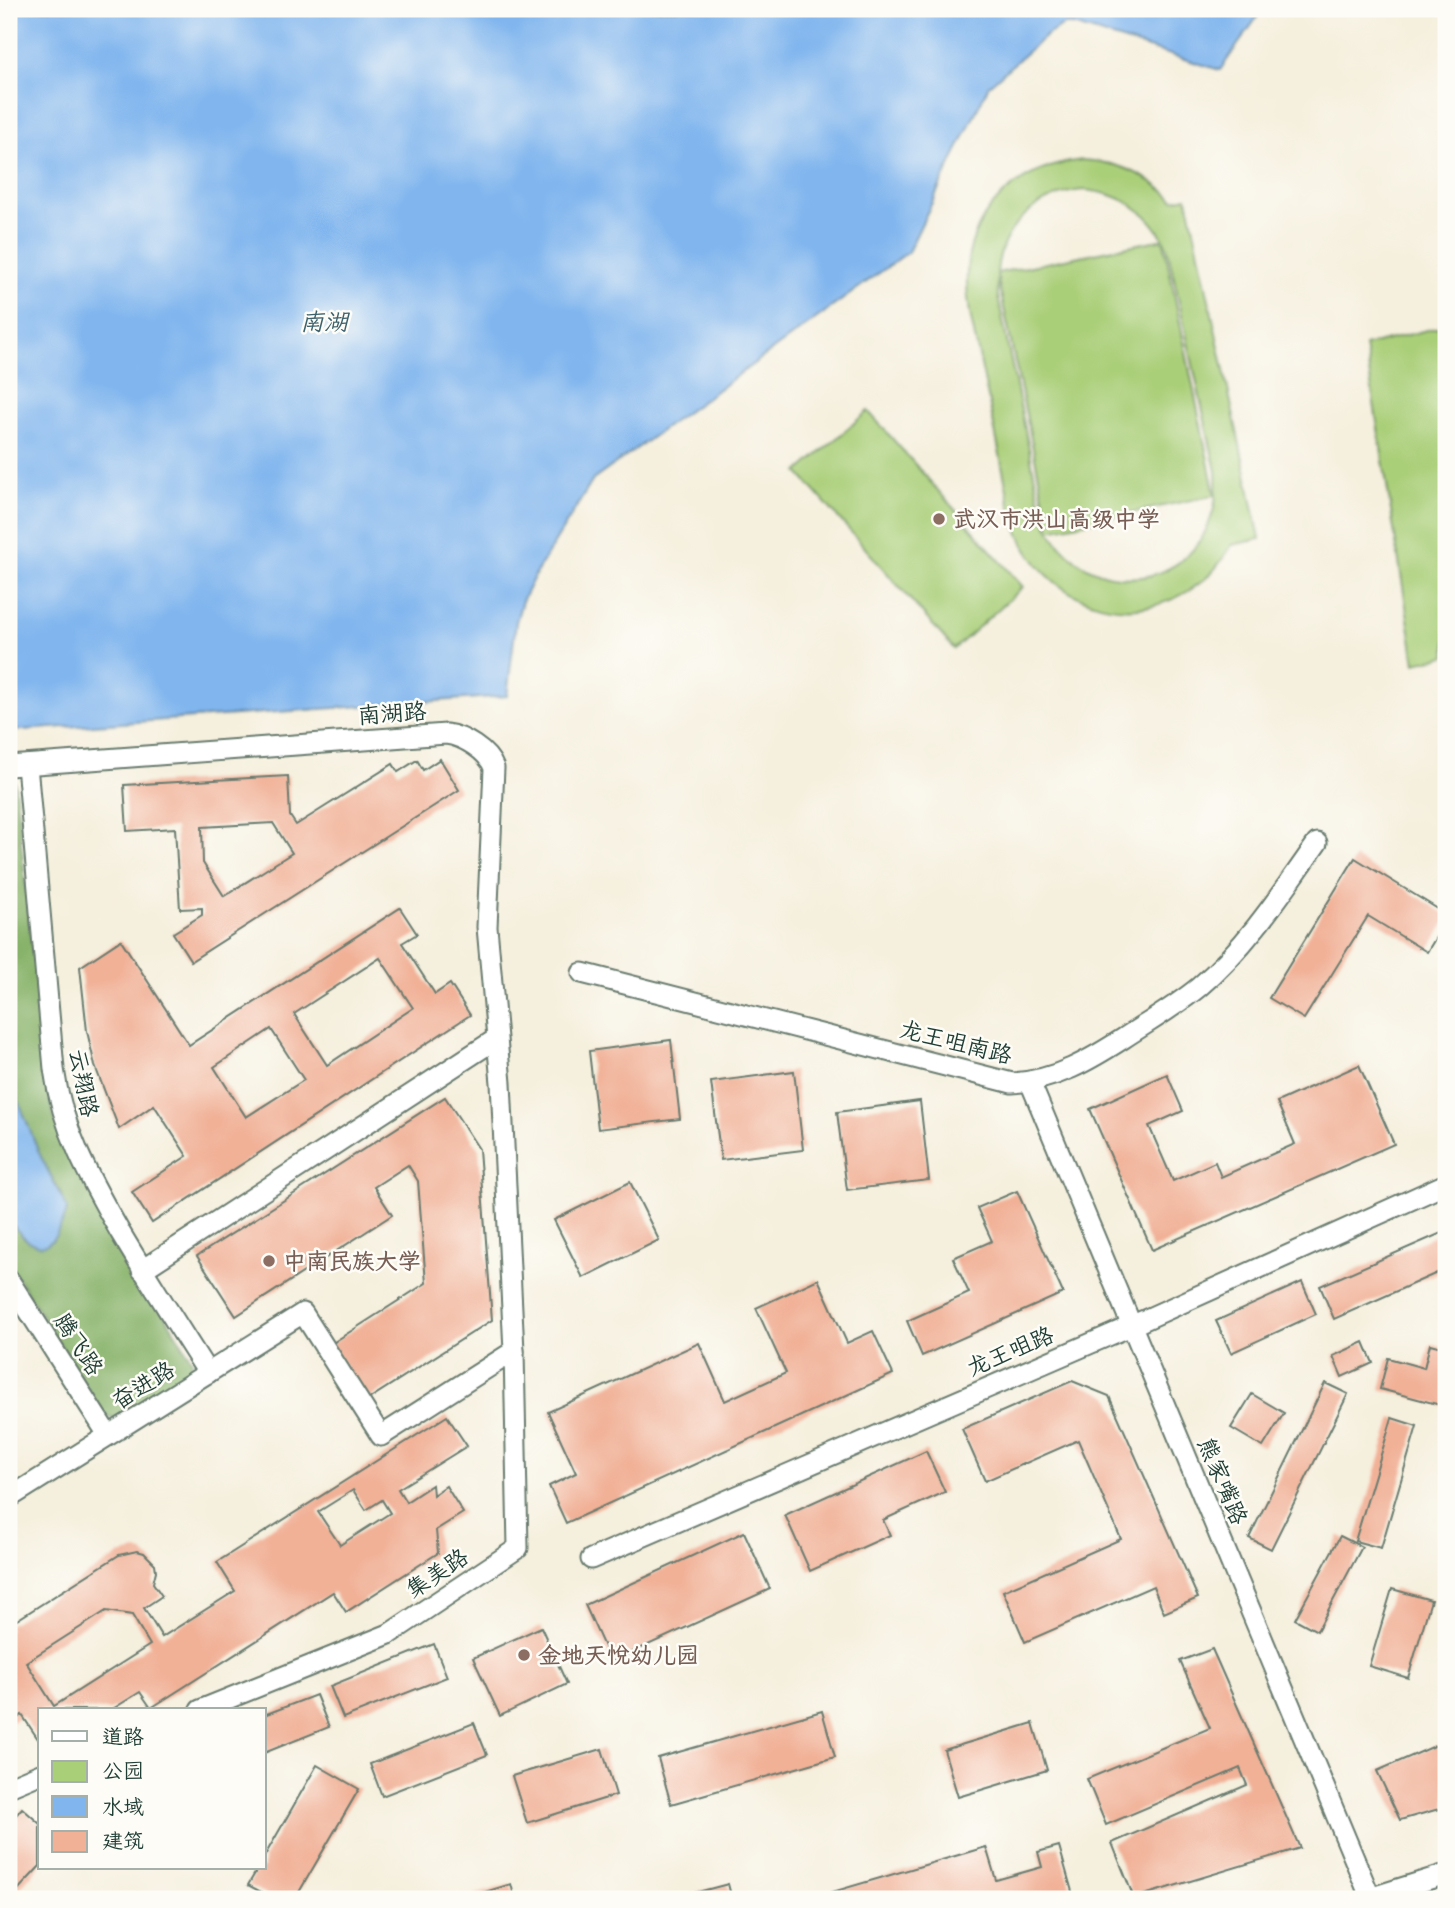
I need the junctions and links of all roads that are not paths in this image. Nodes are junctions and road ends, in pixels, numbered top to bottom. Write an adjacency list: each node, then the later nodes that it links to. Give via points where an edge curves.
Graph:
1 (18, 765): 4 (street, 南湖路, via 446,734 460,737 489,758 495,773 487,927); 7 (street, 云翔路, via 61,1110 81,1163)
2 (1317, 843): 5 (street, 龙王咀南路, via 1254,929 1198,988 1093,1058)
3 (582, 973): 5 (street, 龙王咀南路, via 1012,1083)
4 (496, 1039): 7 (street); 10 (street, 南湖路)
5 (1030, 1082): 9 (street, 熊家嘴路)
6 (1446, 1184): 9 (street, 龙王咀路)
7 (142, 1270): 11 (street, 云翔路)
8 (9, 1280): 12 (street, 腾飞路)
9 (1131, 1326): 14 (street, 龙王咀路); 19 (street, 熊家嘴路)
10 (514, 1351): 11 (street, 奋进路, via 380,1436 303,1313); 15 (street, 集美路, via 518,1548 389,1634)
11 (208, 1373): 12 (street, 奋进路)
12 (108, 1435): 13 (street, 奋进路)
13 (9, 1498)
14 (591, 1559)
15 (205, 1708)
16 (38, 1775): 17 (street)
17 (9, 1787)
18 (1446, 1874): 19 (street)
19 (1369, 1899)

